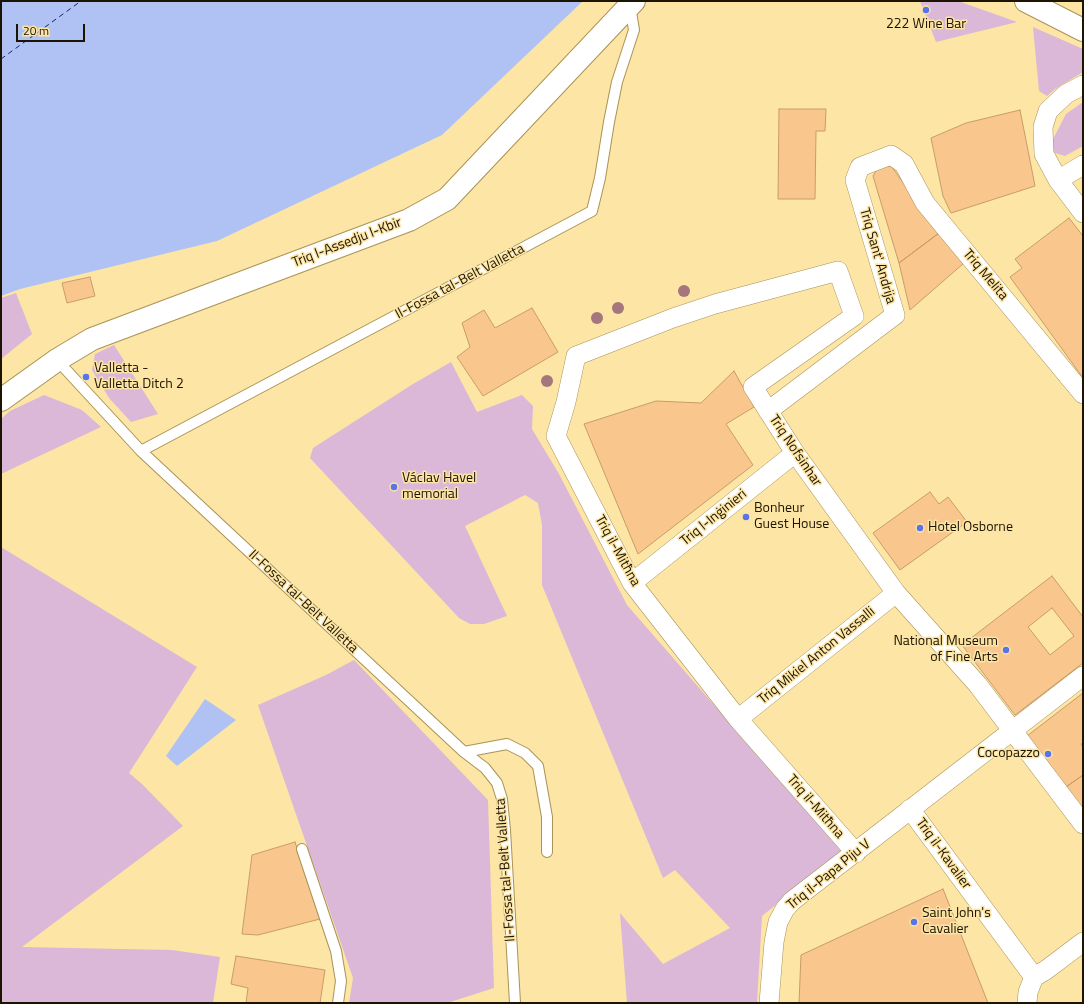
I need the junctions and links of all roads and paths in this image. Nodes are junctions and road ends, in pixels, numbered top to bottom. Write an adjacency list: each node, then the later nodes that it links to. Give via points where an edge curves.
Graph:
1 (1026, 1): 3 (street)
2 (632, 3): 10 (street, Triq l-Assedju l-Kbir, via 447,199 409,220 92,339); 14 (lane, Il-Fossa tal-Belt Valletta, via 634,30 617,82 592,211)
3 (1083, 30)
4 (1083, 85): 7 (street, via 1066,94 1048,111 1043,127 1044,154)
5 (890, 155): 11 (street, Triq Melita, via 904,164 925,204); 13 (street, Triq Sant' Andrija, via 860,167 855,180 895,315)
6 (1083, 165): 7 (street)
7 (1058, 180): 8 (street)
8 (1083, 213)
9 (715, 304): 13 (street, Triq Nofsinhar, via 838,271 854,316 752,387); 16 (street, Triq il-Mitħna, via 576,356 556,436)
10 (57, 360): 12 (street, Triq l-Assedju l-Kbir); 14 (lane, Il-Fossa tal-Belt Valletta)
11 (1083, 394)
12 (1, 400)
13 (768, 411): 15 (street, Triq Nofsinhar)
14 (141, 451): 21 (lane, Il-Fossa tal-Belt Valletta)
15 (795, 453): 16 (street, Triq l-Inġinieri); 17 (street, Triq Nofsinhar)
16 (632, 583): 19 (street, Triq il-Mitħna)
17 (896, 592): 19 (street, Triq Mikiel Anton Vassalli); 20 (street, Triq Nofsinhar, via 978,685)
18 (1083, 676): 20 (street, Triq il-Papa Piju V)
19 (738, 719): 26 (street, Triq il-Mitħna)
20 (1012, 730): 22 (street, Triq il-Papa Piju V); 23 (street, Triq Nofsinhar)
21 (464, 752): 25 (lane, via 507,744 525,752 538,766 547,816); 30 (lane, Il-Fossa tal-Belt Valletta, via 485,768 498,783 502,799)
22 (910, 809): 26 (street, Triq il-Papa Piju V); 28 (street, Triq il-Kavalier)
23 (1083, 824)
24 (302, 849): 29 (lane, via 336,951 341,981)
25 (547, 852)
26 (856, 853): 31 (street, Triq il-Papa Piju V, via 785,909 778,922 774,942)
27 (1083, 942): 28 (street)
28 (1034, 977): 32 (street)
29 (338, 1003)
30 (515, 1003)
31 (768, 1003)
32 (1027, 1003)

